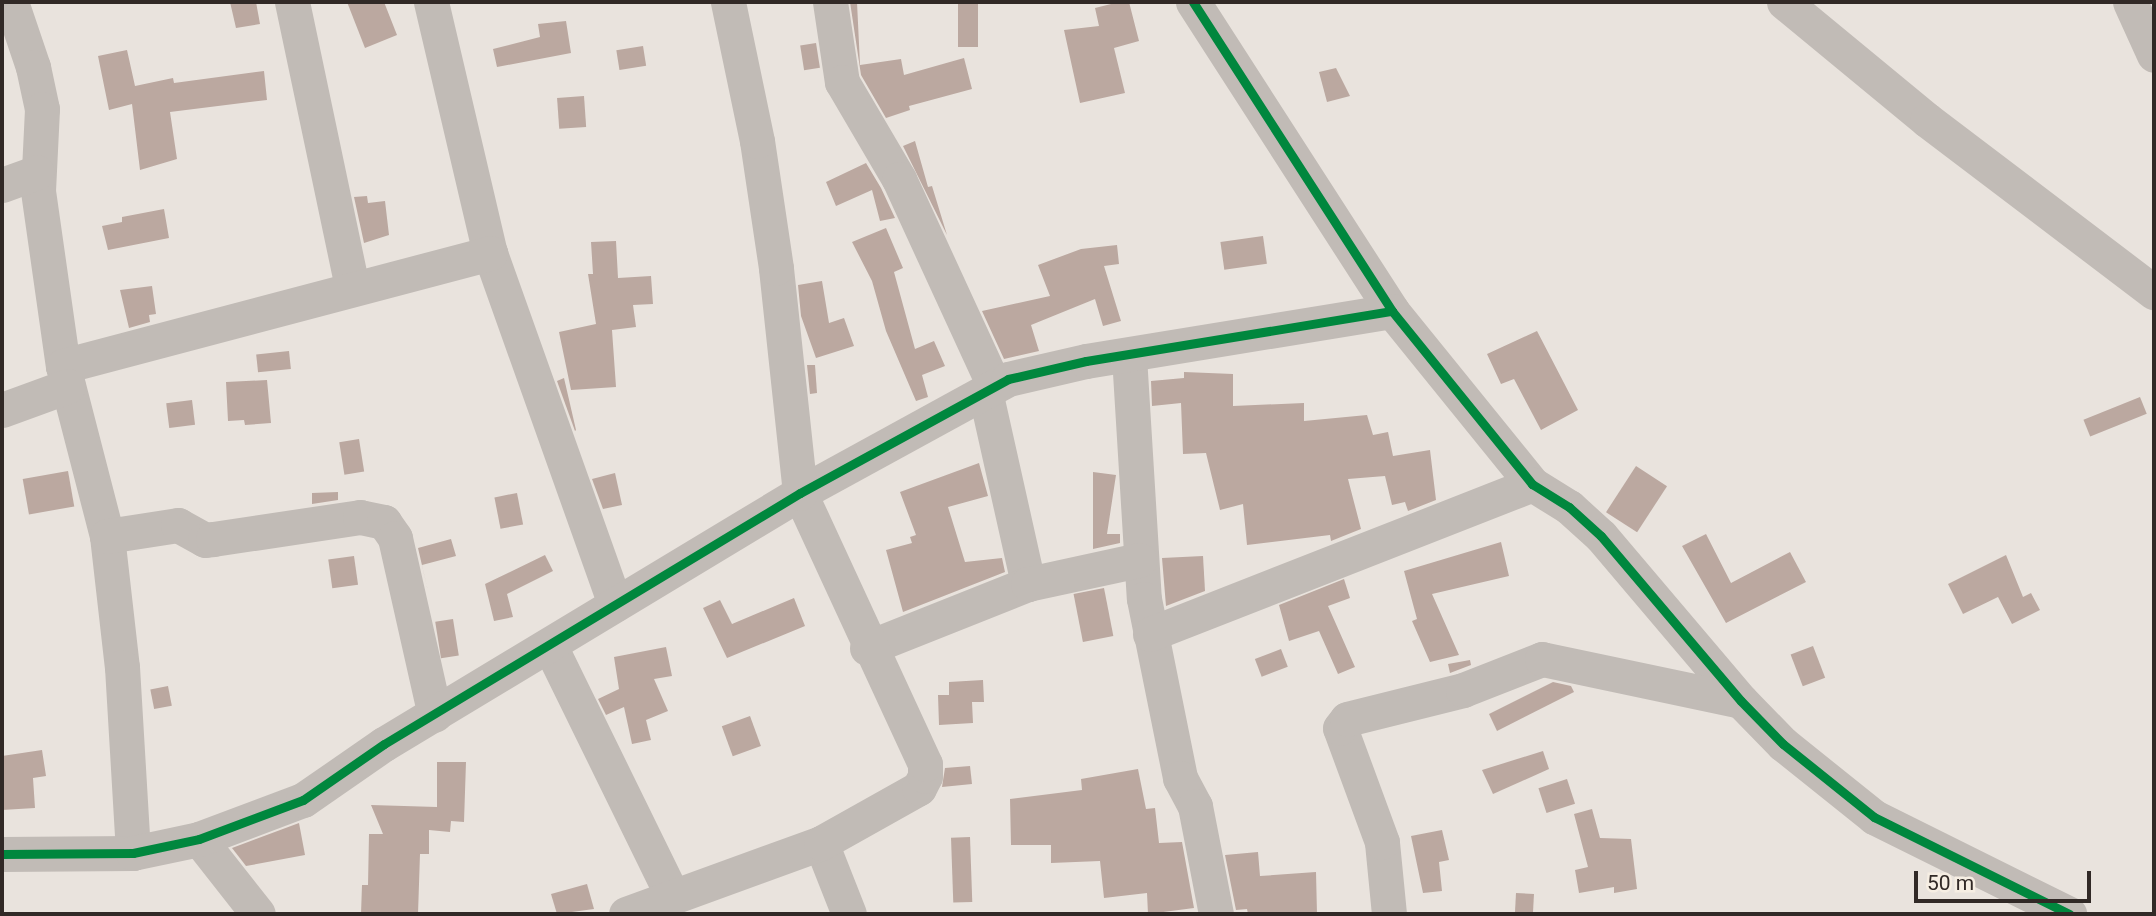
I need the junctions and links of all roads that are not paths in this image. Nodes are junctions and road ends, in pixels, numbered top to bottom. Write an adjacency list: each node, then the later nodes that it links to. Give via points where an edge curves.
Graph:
1 (11, 2): 10 (street, via 33,67 41,109)
2 (292, 2): 13 (street)
3 (431, 2): 12 (street)
4 (727, 2): 21 (street, via 754,128 776,268)
5 (830, 2): 18 (street, via 842,82 899,179)
6 (1193, 2): 15 (street)
7 (1784, 2): 14 (street, via 1927,120)
8 (2130, 2): 9 (street)
9 (2154, 55)
10 (37, 172): 11 (street); 17 (street)
11 (2, 185)
12 (490, 253): 13 (street); 25 (street)
13 (352, 286): 17 (street)
14 (2154, 292)
15 (1392, 311): 16 (street); 20 (street)
16 (1129, 356): 18 (street, via 1036,370); 23 (street)
17 (65, 376): 19 (street); 22 (street)
18 (989, 388): 21 (street); 24 (street)
19 (2, 410)
20 (1532, 484): 26 (street); 29 (street, via 1569,507 1601,536)
21 (800, 494): 25 (street); 28 (street)
22 (107, 536): 30 (street, via 178,525 213,539 360,517 384,522 395,538); 33 (street, via 122,667)
23 (1139, 560): 24 (street); 26 (street)
24 (1028, 584): 28 (street)
25 (615, 604): 27 (street)
26 (1150, 634): 39 (street, via 1180,778 1189,790 1208,861)
27 (550, 646): 30 (street); 35 (street)
28 (867, 648): 32 (street, via 925,764 925,776 919,788)
29 (1741, 701): 40 (street, via 1542,659 1463,690 1347,719 1340,728 1382,842); 41 (street, via 1783,744 1874,817)
30 (435, 715): 31 (street, via 303,800)
31 (199, 839): 33 (street); 36 (street)
32 (821, 843): 35 (street); 38 (street)
33 (133, 853): 34 (street)
34 (2, 854)
35 (672, 895): 37 (street)
36 (258, 914)
37 (626, 914)
38 (849, 914)
39 (1216, 914)
40 (1390, 914)
41 (2069, 914)

